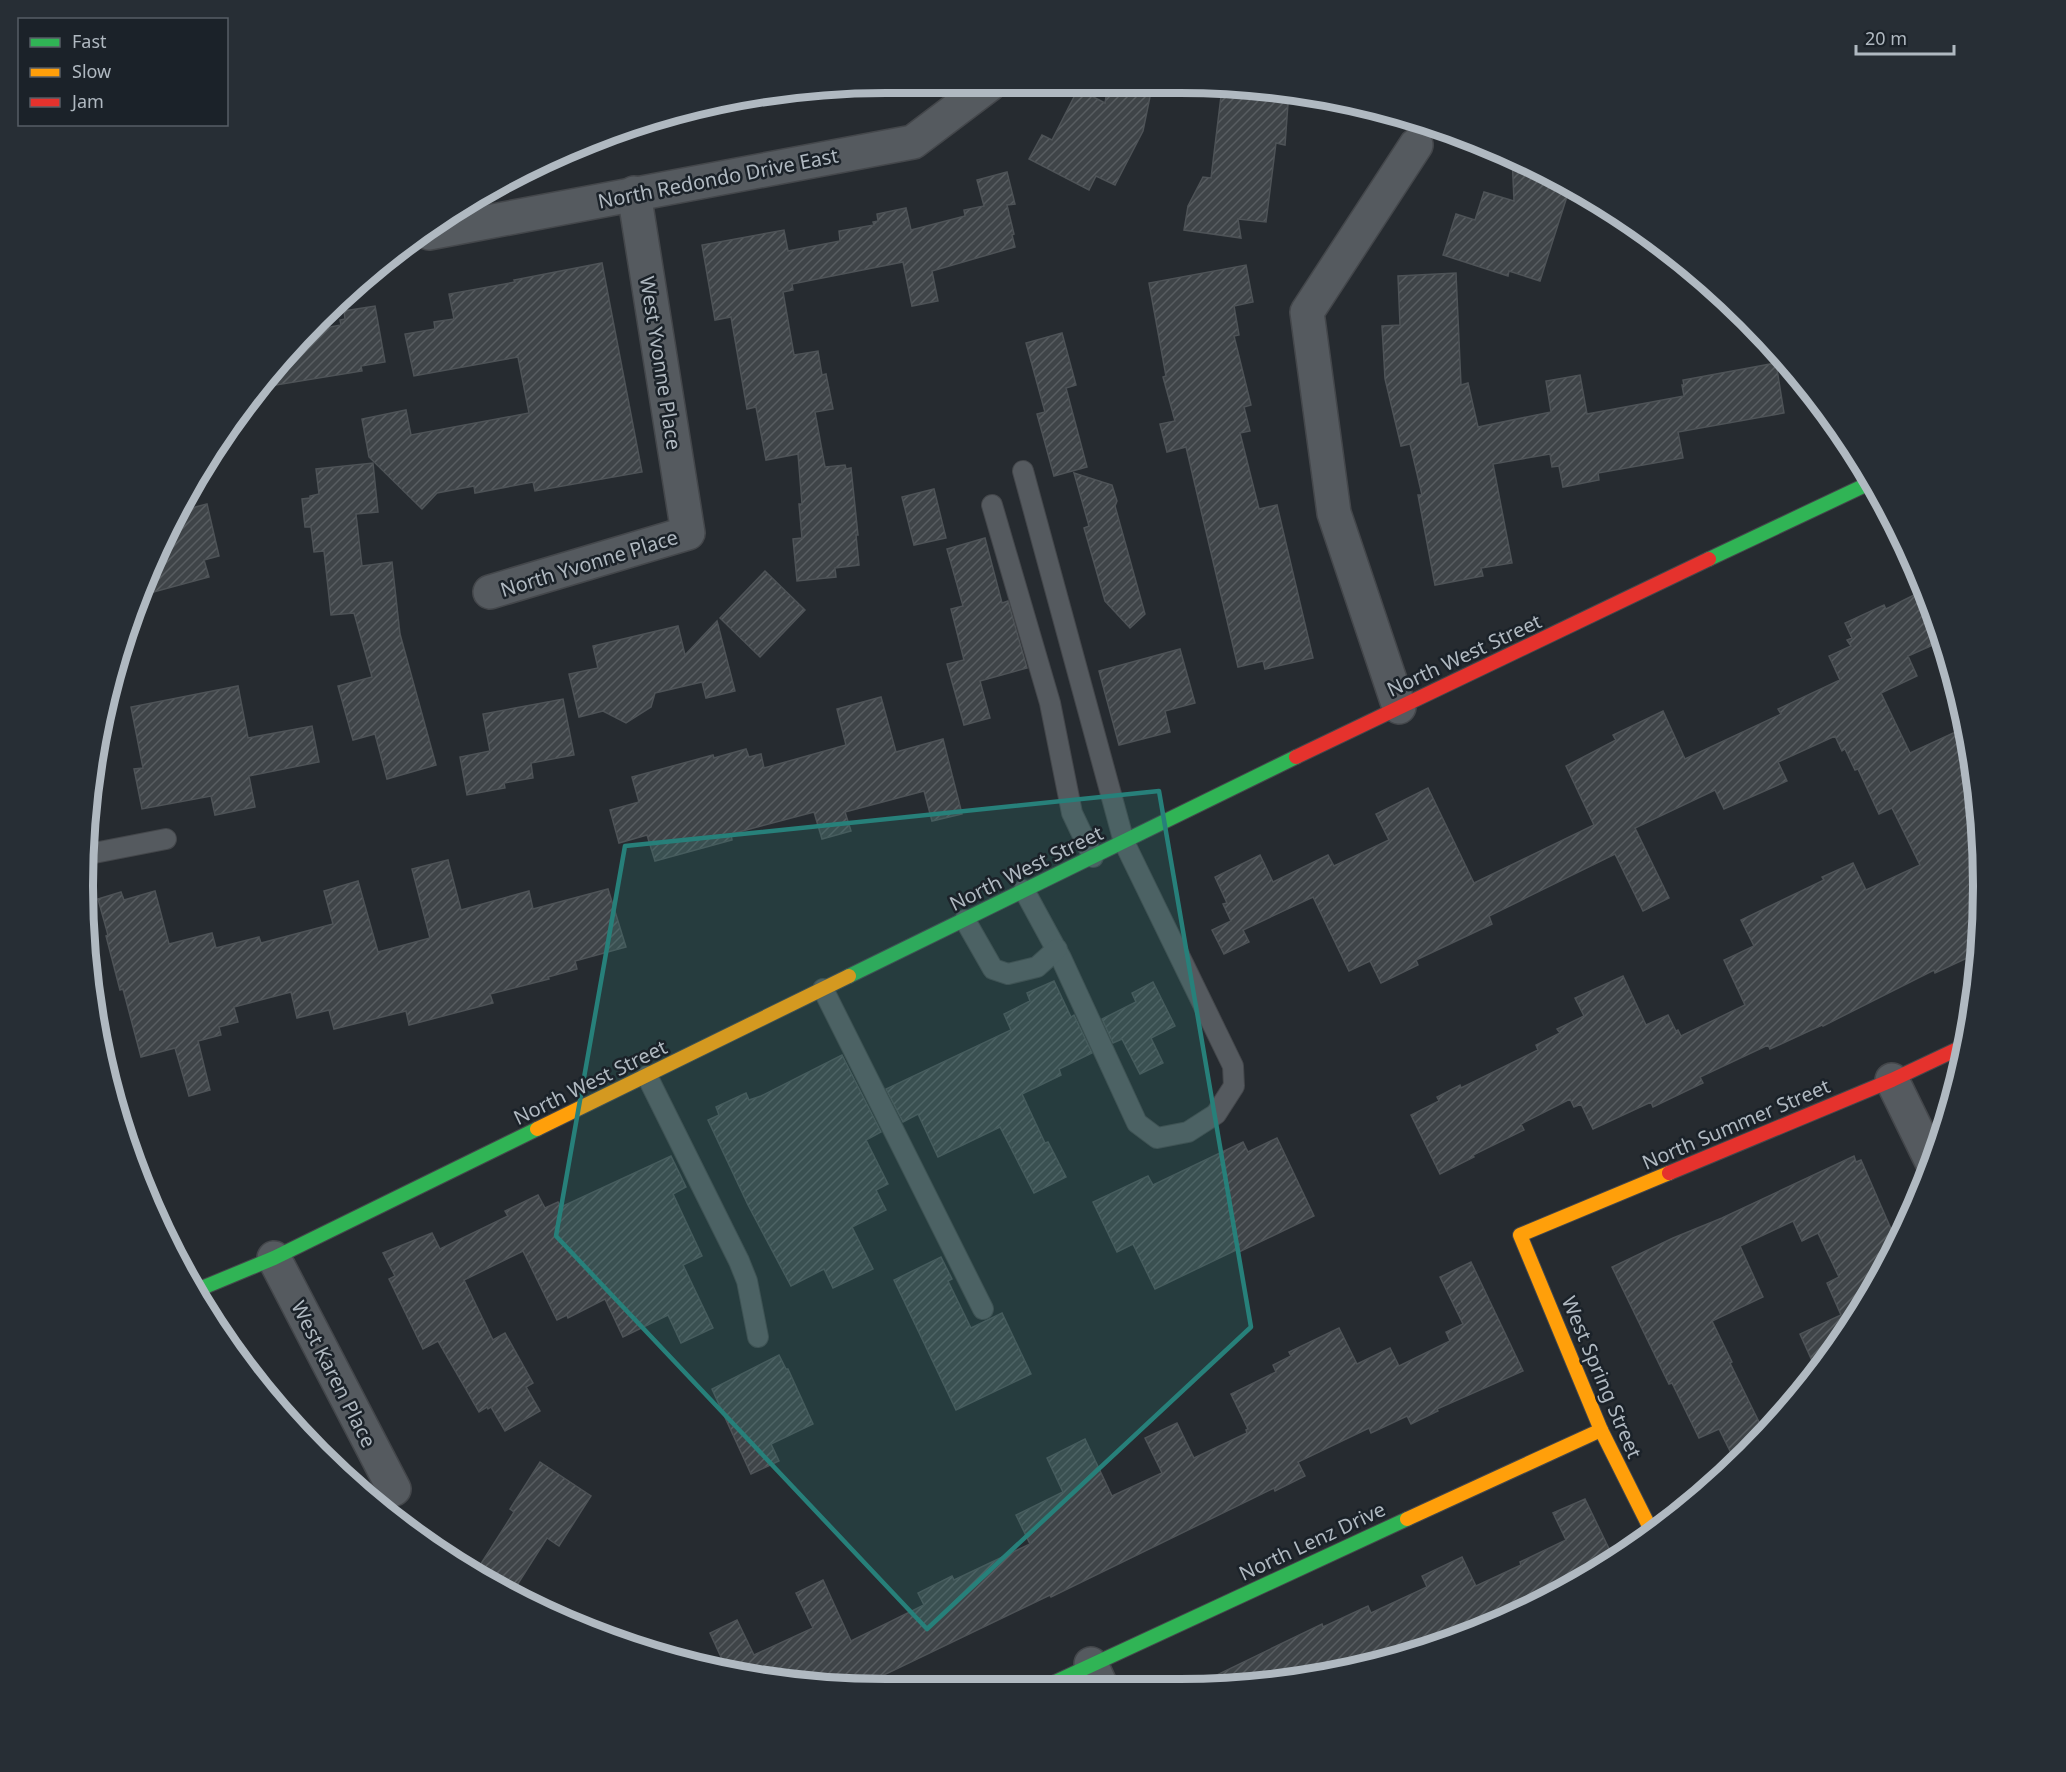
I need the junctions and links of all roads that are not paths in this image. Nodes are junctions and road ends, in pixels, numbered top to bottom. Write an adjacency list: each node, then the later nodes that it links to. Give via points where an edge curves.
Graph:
1 (978, 93): 3 (street, North Redondo Drive East, via 913,141)
2 (1416, 145): 10 (street, via 1306,312 1334,513)
3 (634, 194): 4 (street, North Redondo Drive East); 8 (street, West Yvonne Place)
4 (439, 231)
5 (1023, 471): 12 (lane)
6 (1864, 486): 10 (street, North West Street)
7 (992, 505): 14 (lane, via 1050,703 1072,813)
8 (688, 533): 9 (street, North Yvonne Place)
9 (490, 592)
10 (1399, 707): 12 (street, North West Street)
11 (166, 839): 13 (lane)
12 (1124, 842): 14 (street, North West Street); 17 (lane, via 1233,1066 1234,1086 1216,1114 1188,1132 1157,1138 1137,1123)
13 (94, 853)
14 (1093, 857): 15 (street, North West Street)
15 (1024, 890): 16 (street, North West Street); 17 (lane)
16 (965, 920): 17 (lane, via 993,969 1008,974 1037,967); 18 (street, North West Street)
17 (1057, 949)
18 (823, 989): 20 (street, North West Street); 26 (lane)
19 (1956, 1050): 21 (street, North Summer Street)
20 (647, 1076): 24 (street, North West Street); 27 (lane, via 743,1271)
21 (1892, 1080): 22 (street); 23 (street, North Summer Street)
22 (1927, 1152)
23 (1520, 1235): 28 (street, West Spring Street)
24 (274, 1258): 25 (street, North West Street); 29 (street, West Karen Place)
25 (203, 1288)
26 (983, 1309)
27 (758, 1337)
28 (1600, 1430): 30 (street, West Spring Street); 31 (street, North Lenz Drive)
29 (394, 1489)
30 (1649, 1525)
31 (1096, 1676)

